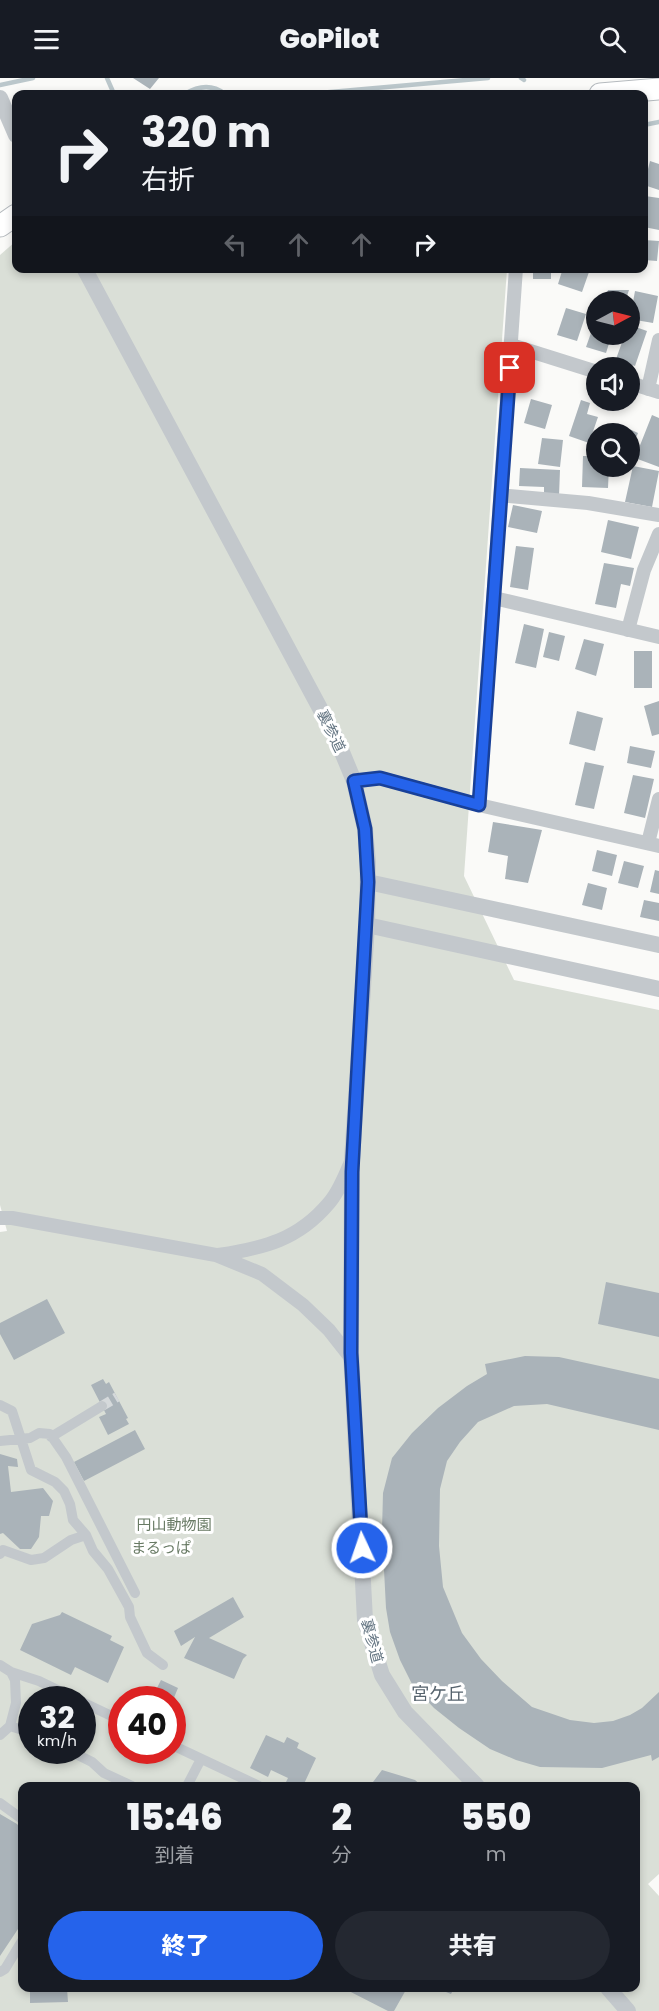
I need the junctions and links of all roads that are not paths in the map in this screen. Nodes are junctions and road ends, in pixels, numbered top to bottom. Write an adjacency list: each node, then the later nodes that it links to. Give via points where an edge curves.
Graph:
1 (7, 105): 2 (street)
2 (12, 122)
3 (87, 273): 15 (street, 裏参道, via 337,740)
4 (516, 273): 6 (street)
5 (659, 340): 8 (street)
6 (511, 345): 7 (street); 12 (street)
7 (586, 369)
8 (653, 390)
9 (509, 496): 10 (street, via 588,503)
10 (659, 516)
11 (659, 534): 13 (street, via 644,570)
12 (494, 598): 13 (street); 17 (street)
13 (628, 630): 14 (street)
14 (659, 637)
15 (354, 781): 17 (street, via 380,778); 19 (street, 裏参道, via 365,829)
16 (659, 799): 18 (street)
17 (479, 805): 18 (street)
18 (654, 845)
19 (368, 882): 20 (street, 裏参道); 21 (street)
20 (367, 925): 22 (street); 23 (street, 裏参道)
21 (659, 945)
22 (659, 989)
23 (352, 1160): 25 (street, via 331,1202 308,1225 280,1242); 26 (street, 裏参道)
24 (0, 1218): 25 (street)
25 (216, 1255): 26 (street, via 262,1274 303,1305)
26 (351, 1358): 48 (street, 裏参道, via 365,1620 382,1675 405,1712)
27 (0, 1405): 30 (street, via 12,1411)
28 (102, 1406): 29 (street)
29 (51, 1437): 30 (street, via 39,1433); 34 (street, via 66,1457)
30 (20, 1439): 31 (street); 32 (street, via 31,1470 55,1482 63,1491 73,1520)
31 (0, 1441)
32 (86, 1535): 33 (street, via 70,1540 44,1558 32,1560 3,1550); 36 (street, via 129,1607 147,1653)
33 (0, 1554)
34 (135, 1593)
35 (0, 1665): 37 (street)
36 (163, 1665)
37 (11, 1672): 38 (street); 39 (street, via 16,1703)
38 (49, 1686)
39 (10, 1726): 40 (street); 41 (street)
40 (18, 1729)
41 (0, 1736)
42 (186, 1752): 43 (street)
43 (201, 1759): 46 (street); 47 (street)
44 (94, 1764): 45 (street)
45 (123, 1782)
46 (189, 1782)
47 (250, 1782)
48 (473, 1782)
49 (0, 1803): 50 (street)
50 (18, 1816)
51 (18, 1948): 52 (street)
52 (0, 1972)
53 (611, 1992): 54 (street)
54 (628, 2011)

